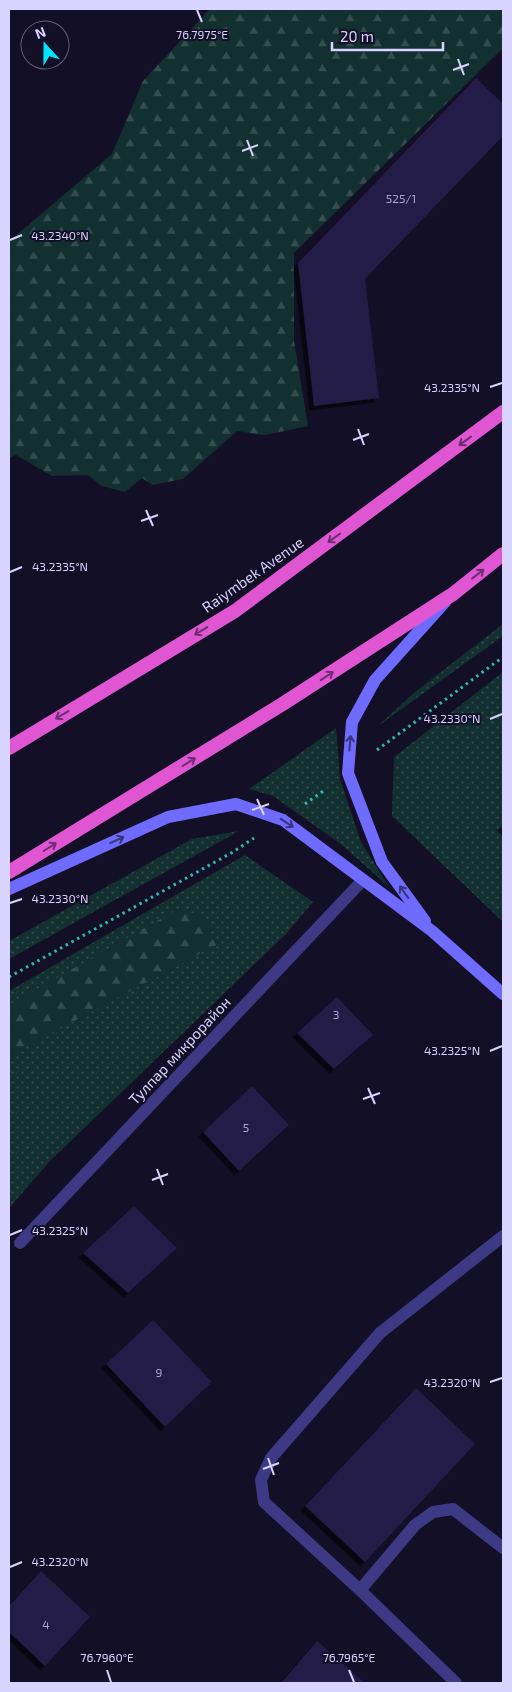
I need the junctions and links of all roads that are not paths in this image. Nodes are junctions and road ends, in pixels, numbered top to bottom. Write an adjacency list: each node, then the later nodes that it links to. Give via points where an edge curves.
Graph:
1 (503, 412): 4 (highway, Raiymbek Avenue, one-way to 4, via 235,611)
2 (503, 554): 3 (highway, one-way to 2)
3 (453, 594): 5 (highway, one-way to 3, via 281,705); 8 (main road, one-way to 3, via 382,862 348,773 352,722 375,680)
4 (9, 748)
5 (9, 872)
6 (363, 880): 7 (main road, one-way to 6, via 168,817 236,804 283,820); 8 (main road); 11 (lane, Тулпар микрорайон)
7 (9, 889)
8 (432, 932): 9 (main road)
9 (503, 994)
10 (503, 1236): 13 (lane, via 380,1333 271,1458 261,1480 264,1502)
11 (20, 1243)
12 (503, 1548): 13 (lane, via 453,1509 433,1512 415,1525)
13 (360, 1590): 14 (lane)
14 (456, 1683)

